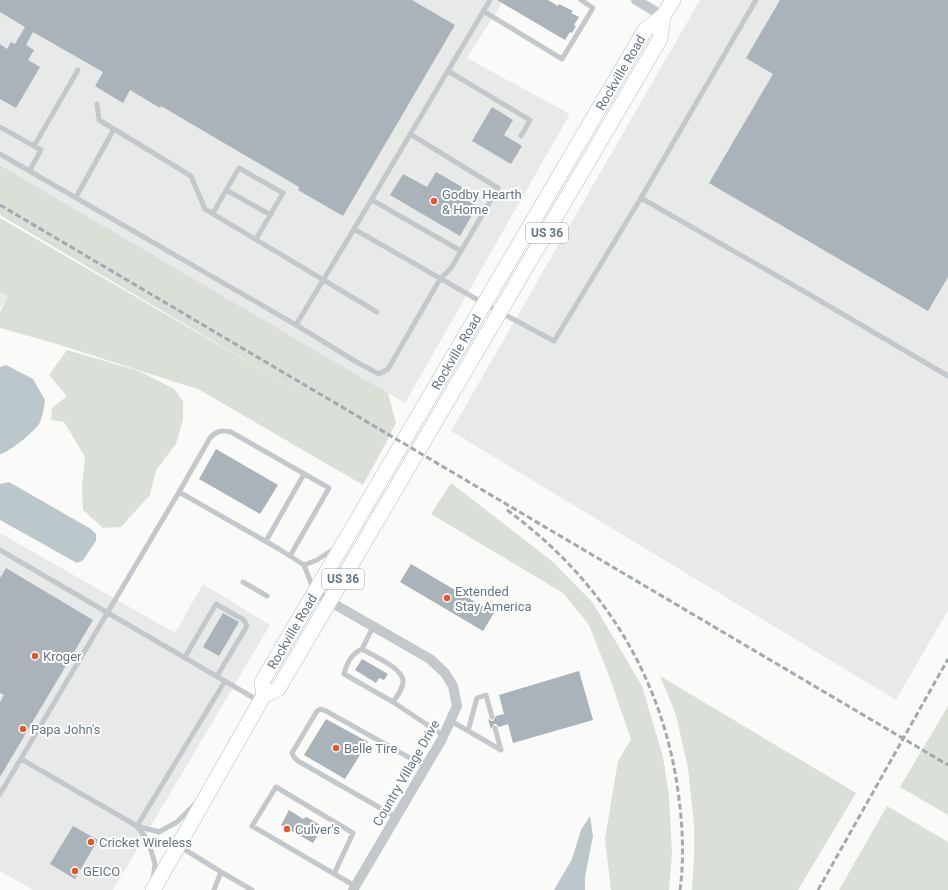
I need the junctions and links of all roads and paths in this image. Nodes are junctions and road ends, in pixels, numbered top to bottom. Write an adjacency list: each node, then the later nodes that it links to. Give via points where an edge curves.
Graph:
1 (490, 0): 6 (lane)
2 (581, 0): 6 (lane, via 593,8 562,59)
3 (636, 0): 7 (street)
4 (673, 0): 7 (main road, Rockville Road / US 36)
5 (756, 0): 20 (lane)
6 (483, 12): 9 (lane)
7 (663, 16): 29 (main road, Rockville Road / US 36, via 645,30); 31 (main road, Rockville Road / US 36, via 660,39)
8 (78, 70): 15 (lane)
9 (448, 71): 13 (lane); 14 (lane, via 530,120)
10 (97, 104): 12 (lane, via 98,120)
11 (0, 127): 15 (lane)
12 (114, 129): 19 (lane); 22 (lane, via 191,176 205,208)
13 (410, 134): 21 (lane); 26 (lane, via 498,188)
14 (521, 136)
15 (34, 146): 17 (lane, via 41,150)
16 (0, 154): 17 (lane)
17 (30, 170): 19 (lane)
18 (226, 190): 22 (lane); 23 (lane); 23 (lane, via 239,168 283,192)
19 (76, 197): 32 (lane)
20 (641, 198): 31 (lane, via 554,341); 33 (lane)
21 (372, 200): 24 (lane); 26 (lane)
22 (213, 213): 25 (lane)
23 (271, 215): 25 (lane)
24 (354, 229): 27 (lane); 28 (lane)
25 (256, 239): 27 (lane)
26 (461, 251): 28 (lane, via 451,268)
27 (324, 279): 30 (lane); 32 (lane)
28 (440, 279): 29 (lane); 32 (lane, via 388,369 379,374)
29 (484, 304): 31 (lane); 36 (main road, Rockville Road / US 36)
30 (377, 312)
31 (500, 312): 44 (main road, Rockville Road / US 36)
32 (296, 325)
33 (948, 376)
34 (304, 474): 35 (lane, via 231,432 219,431 210,438); 37 (lane); 39 (lane, via 329,488)
35 (179, 492): 37 (lane); 45 (lane)
36 (346, 540): 40 (lane, via 317,560); 42 (main road, Rockville Road / US 36)
37 (266, 541): 39 (lane)
38 (0, 550): 45 (lane)
39 (290, 556): 40 (lane)
40 (304, 565): 42 (lane)
41 (243, 582): 43 (lane)
42 (315, 593): 44 (street, Country Village Drive); 51 (main road, Rockville Road / US 36, via 262,682)
43 (267, 596)
44 (330, 602): 46 (street, Country Village Drive); 51 (main road, Rockville Road / US 36, via 278,689)
45 (107, 612): 48 (lane); 58 (lane)
46 (374, 627): 47 (lane); 54 (street, Country Village Drive, via 430,659 445,672 453,686 457,706)
47 (362, 650): 52 (lane, via 400,672 403,681 401,690); 52 (lane, via 355,652 347,663 344,674)
48 (185, 657): 49 (lane); 49 (lane, via 216,604 244,620 247,626)
49 (217, 676): 50 (lane)
50 (225, 681): 51 (lane); 63 (lane)
51 (262, 699): 60 (main road, Rockville Road / US 36)
52 (393, 702): 57 (lane)
53 (492, 717): 56 (lane, via 486,695 477,698)
54 (450, 721): 56 (lane); 57 (street, Country Village Drive)
55 (495, 728): 56 (lane, via 501,750)
56 (468, 731)
57 (444, 736): 59 (street, Country Village Drive)
58 (21, 759): 61 (lane); 63 (lane)
59 (426, 767): 62 (street, Country Village Drive); 62 (lane, via 326,711 317,711 292,752 294,757)
60 (210, 790): 63 (lane, via 177,822 158,832); 64 (main road, Rockville Road / US 36)
61 (0, 794)
62 (396, 816): 67 (street, Country Village Drive)
63 (137, 826): 68 (lane, via 148,840 155,864)
64 (178, 846): 65 (lane); 68 (main road, Rockville Road / US 36)
65 (221, 872): 69 (lane); 70 (lane)
66 (334, 874): 66 (lane, via 252,826 276,787 353,833); 67 (lane)
67 (354, 888)
68 (152, 890)
69 (214, 890)
70 (252, 890)

